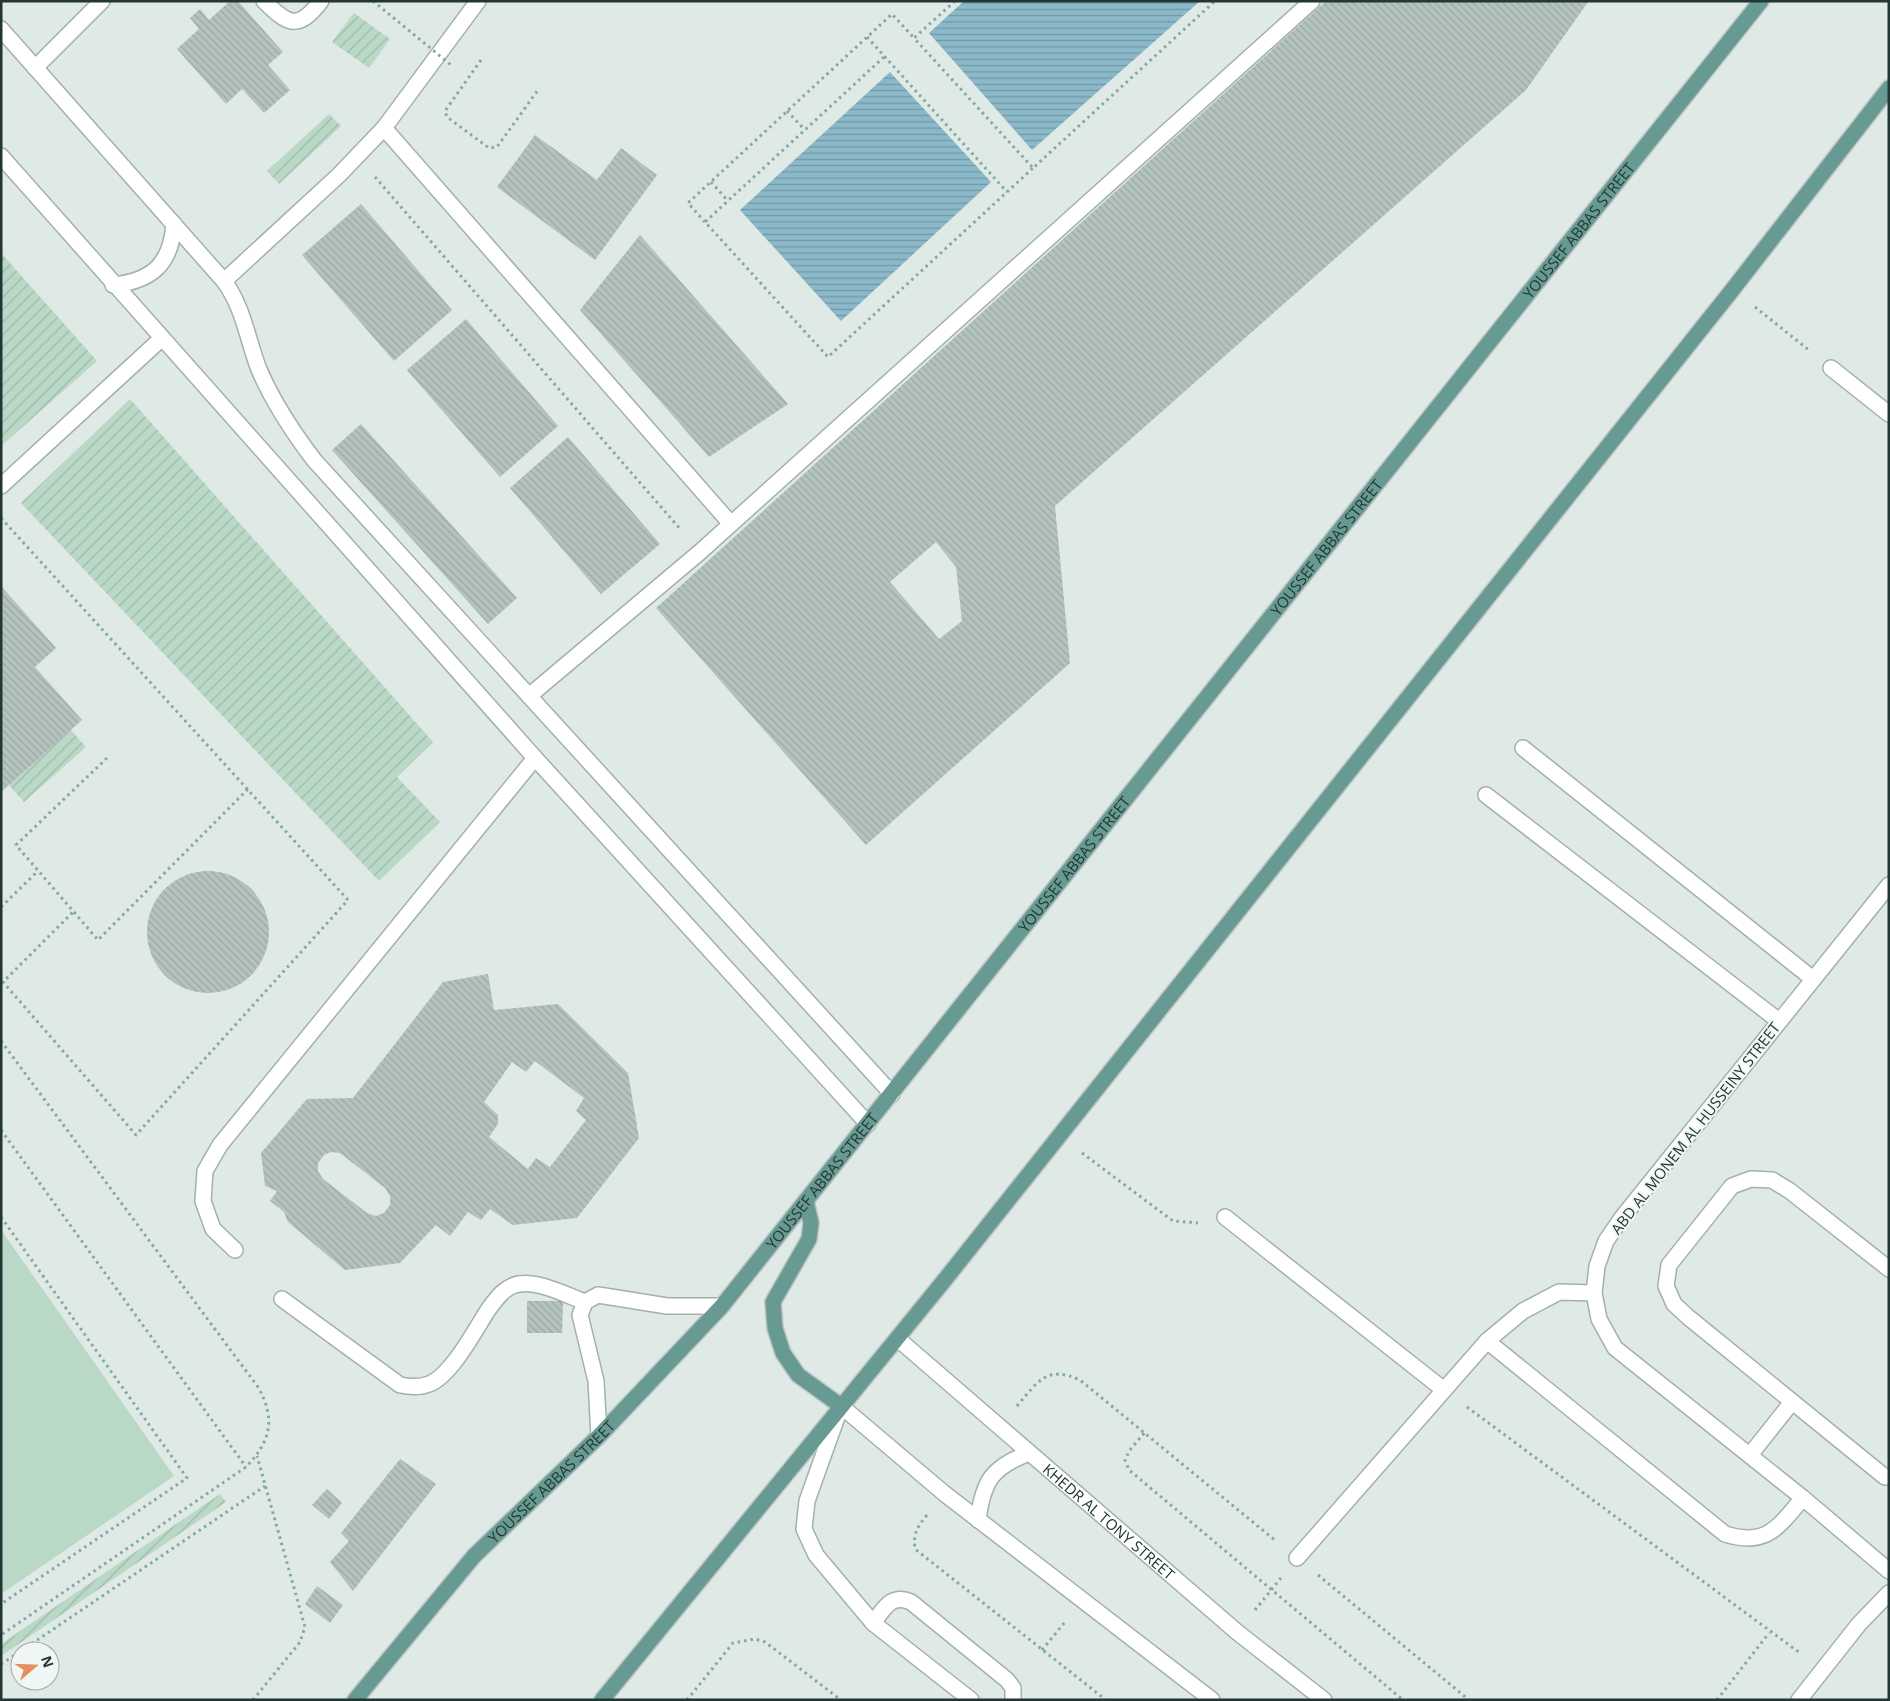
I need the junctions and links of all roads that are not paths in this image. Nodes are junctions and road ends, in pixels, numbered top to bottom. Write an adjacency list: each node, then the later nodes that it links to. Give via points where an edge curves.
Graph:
1 (102, 1): 8 (street)
2 (264, 1): 3 (street, via 284,20 292,22 308,18)
3 (321, 1)
4 (478, 1): 10 (street)
5 (1312, 1): 19 (street)
6 (1761, 1): 27 (main road, YOUSSEF ABBAS STREET)
7 (1, 29): 8 (street)
8 (35, 68): 12 (street)
9 (1889, 88): 37 (main road, via 1733,289)
10 (384, 128): 13 (street); 19 (street)
11 (1, 156): 14 (street)
12 (174, 224): 13 (street); 14 (street, via 172,244 150,275 132,283)
13 (224, 281): 20 (street, via 235,296 273,400 297,438)
14 (113, 284): 15 (street)
15 (161, 339): 18 (street); 22 (street)
16 (1831, 368): 17 (street)
17 (1889, 414)
18 (1, 486)
19 (731, 524): 20 (street)
20 (529, 696): 27 (street)
21 (1523, 748): 25 (street)
22 (534, 758): 28 (street); 31 (street, via 220,1145 205,1171 203,1201 214,1229)
23 (1486, 795): 26 (street)
24 (1889, 885): 25 (street, ABD AL MONEM AL HUSSEINY STREET)
25 (1813, 979): 26 (street, ABD AL MONEM AL HUSSEINY STREET)
26 (1779, 1022): 33 (street, ABD AL MONEM AL HUSSEINY STREET, via 1606,1241 1596,1266)
27 (892, 1094): 28 (main road, YOUSSEF ABBAS STREET)
28 (868, 1124): 29 (main road, YOUSSEF ABBAS STREET)
29 (806, 1201): 36 (main road, YOUSSEF ABBAS STREET); 41 (main road, via 811,1223 809,1239 773,1302 775,1328 783,1353 798,1375)
30 (1225, 1217): 39 (street)
31 (235, 1250)
32 (1889, 1269): 40 (street, via 1790,1190 1772,1180 1751,1179 1732,1186 1669,1265 1666,1286 1674,1304)
33 (1594, 1293): 38 (street, via 1559,1292 1523,1311); 44 (street, ABD AL MONEM AL HUSSEINY STREET, via 1599,1319 1615,1348)
34 (282, 1299): 35 (street, via 400,1385 416,1388 432,1383 446,1372 496,1299 508,1287 535,1285)
35 (585, 1302): 36 (street, via 598,1295 667,1306); 42 (street, via 580,1315 596,1381)
36 (722, 1306): 42 (main road, YOUSSEF ABBAS STREET)
37 (898, 1338): 41 (main road); 43 (street, KHEDR AL TONY STREET)
38 (1487, 1341): 39 (street); 46 (street, via 1725,1534 1743,1540 1762,1537 1778,1527)
39 (1444, 1390): 48 (street)
40 (1792, 1402): 44 (street); 45 (street)
41 (841, 1406): 47 (street); 51 (street, via 807,1501 804,1530 816,1555); 53 (main road)
42 (599, 1436): 52 (main road, YOUSSEF ABBAS STREET, via 474,1556)
43 (1029, 1453): 47 (street, via 1008,1461 991,1476 981,1497); 57 (street, KHEDR AL TONY STREET, via 1237,1632)
44 (1750, 1455): 46 (street, ABD AL MONEM AL HUSSEINY STREET)
45 (1889, 1477)
46 (1804, 1498): 49 (street, ABD AL MONEM AL HUSSEINY STREET)
47 (978, 1520): 56 (street)
48 (1297, 1558)
49 (1889, 1571)
50 (1889, 1593): 58 (street, via 1859,1624)
51 (873, 1623): 54 (street); 55 (street, via 891,1600 898,1598 911,1602 1007,1680 1013,1688)
52 (355, 1700)
53 (602, 1700)
54 (971, 1700)
55 (1013, 1700)
56 (1212, 1700)
57 (1324, 1700)
58 (1799, 1700)

